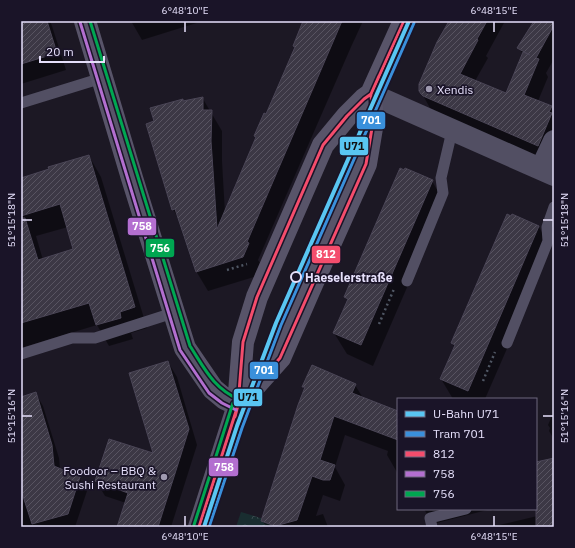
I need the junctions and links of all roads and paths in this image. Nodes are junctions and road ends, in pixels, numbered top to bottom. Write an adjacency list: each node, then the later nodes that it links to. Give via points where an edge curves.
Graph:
1 (85, 21): 3 (street)
2 (404, 21): 4 (street)
3 (102, 78): 5 (lane); 11 (street)
4 (371, 94): 6 (street); 16 (street, via 373,122 366,164 280,358); 16 (street, via 347,116 323,144 257,297 243,342)
5 (21, 103)
6 (452, 131): 8 (street); 10 (lane, via 441,178 443,193)
7 (554, 141): 8 (street)
8 (547, 172)
9 (554, 207): 13 (lane, via 547,227 548,241)
10 (407, 281): 12 (path, via 396,285)
11 (173, 313): 14 (lane, via 95,338 72,338); 16 (street, via 185,348 205,378 213,389)
12 (379, 324)
13 (507, 343): 15 (path, via 497,348)
14 (21, 354)
15 (483, 381)
16 (238, 406): 18 (street)
17 (462, 510): 19 (lane, via 430,518)
18 (199, 527)
19 (432, 527)

